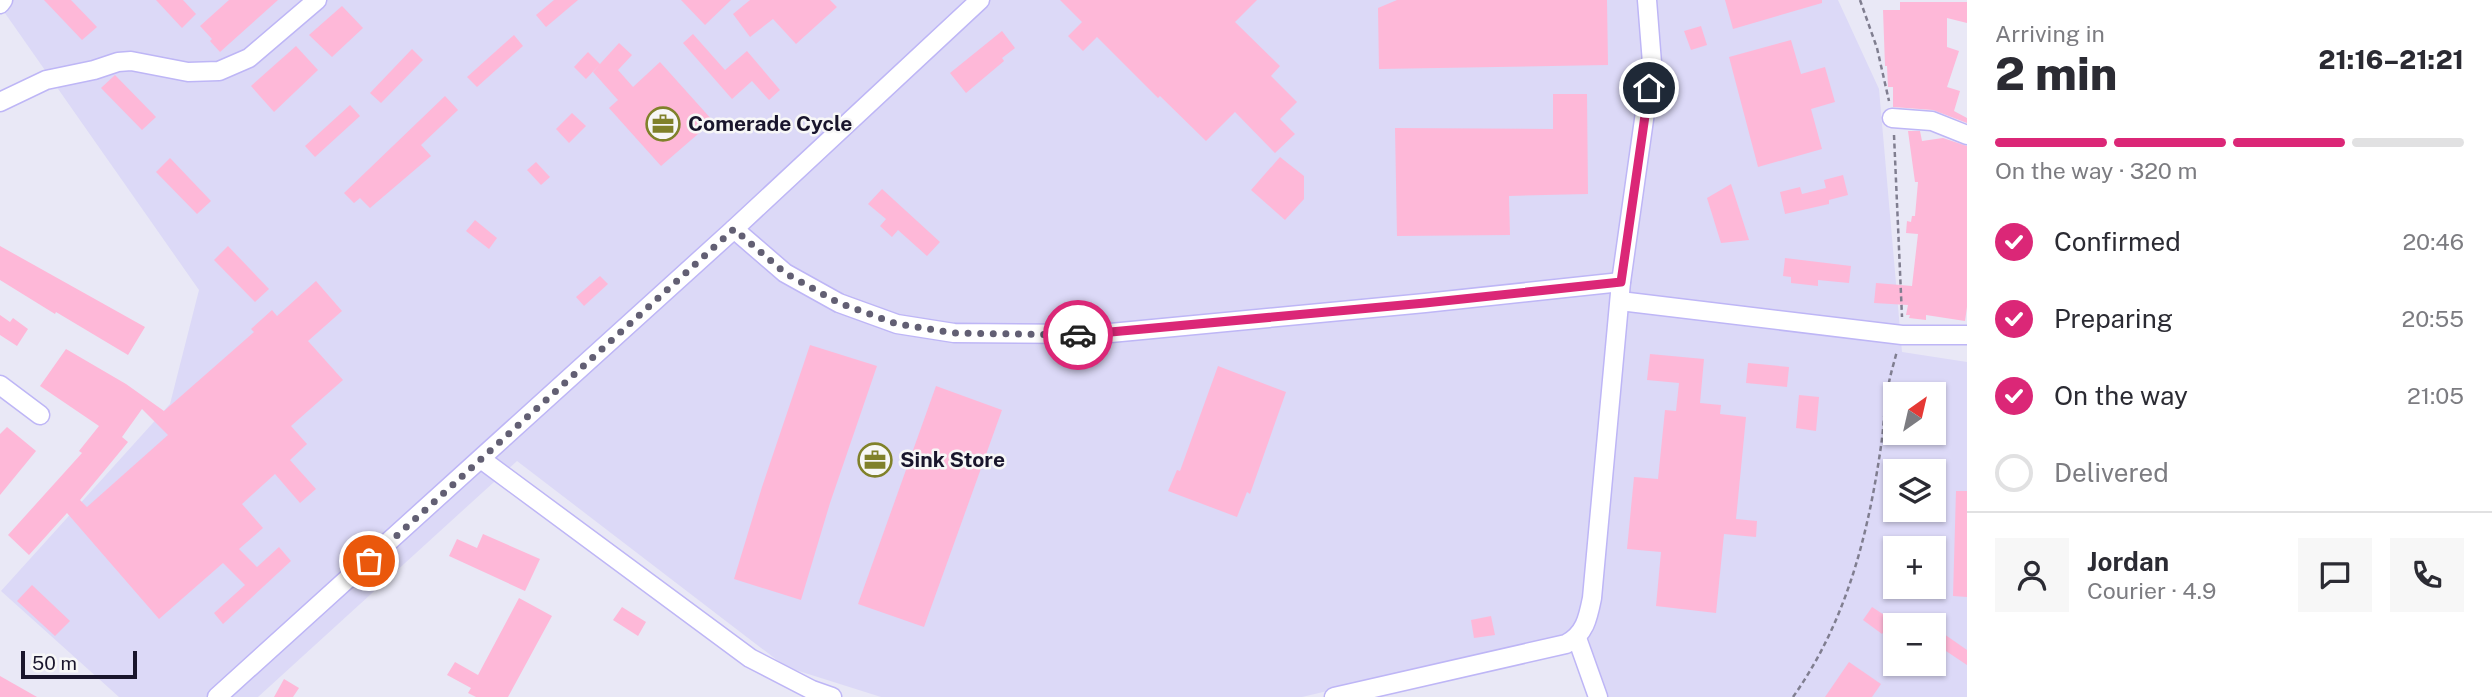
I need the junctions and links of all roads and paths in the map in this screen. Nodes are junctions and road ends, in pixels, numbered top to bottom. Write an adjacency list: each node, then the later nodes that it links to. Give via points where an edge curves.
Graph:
1 (317, 0): 5 (street, via 249,58 219,71 188,72 118,62 46,80)
2 (980, 0): 8 (street)
3 (1647, 0): 9 (street, via 1652,63)
4 (1860, 0): 6 (path, via 1877,48)
5 (0, 102)
6 (1892, 118): 7 (street, via 1932,121); 11 (path)
7 (1967, 135)
8 (734, 229): 9 (street, via 785,273 839,303 897,324 954,333 1100,334); 15 (street)
9 (1621, 282): 10 (street)
10 (1620, 301): 11 (street); 16 (street, via 1592,598 1586,626)
11 (1902, 335): 12 (street); 21 (path, via 1887,389 1881,446 1857,563 1843,607)
12 (1967, 335)
13 (0, 385): 14 (street)
14 (40, 415)
15 (481, 459): 17 (street); 18 (street, via 750,658)
16 (1577, 638): 19 (street); 20 (street)
17 (217, 697)
18 (832, 697)
19 (1334, 697)
20 (1598, 697)
21 (1794, 697)

